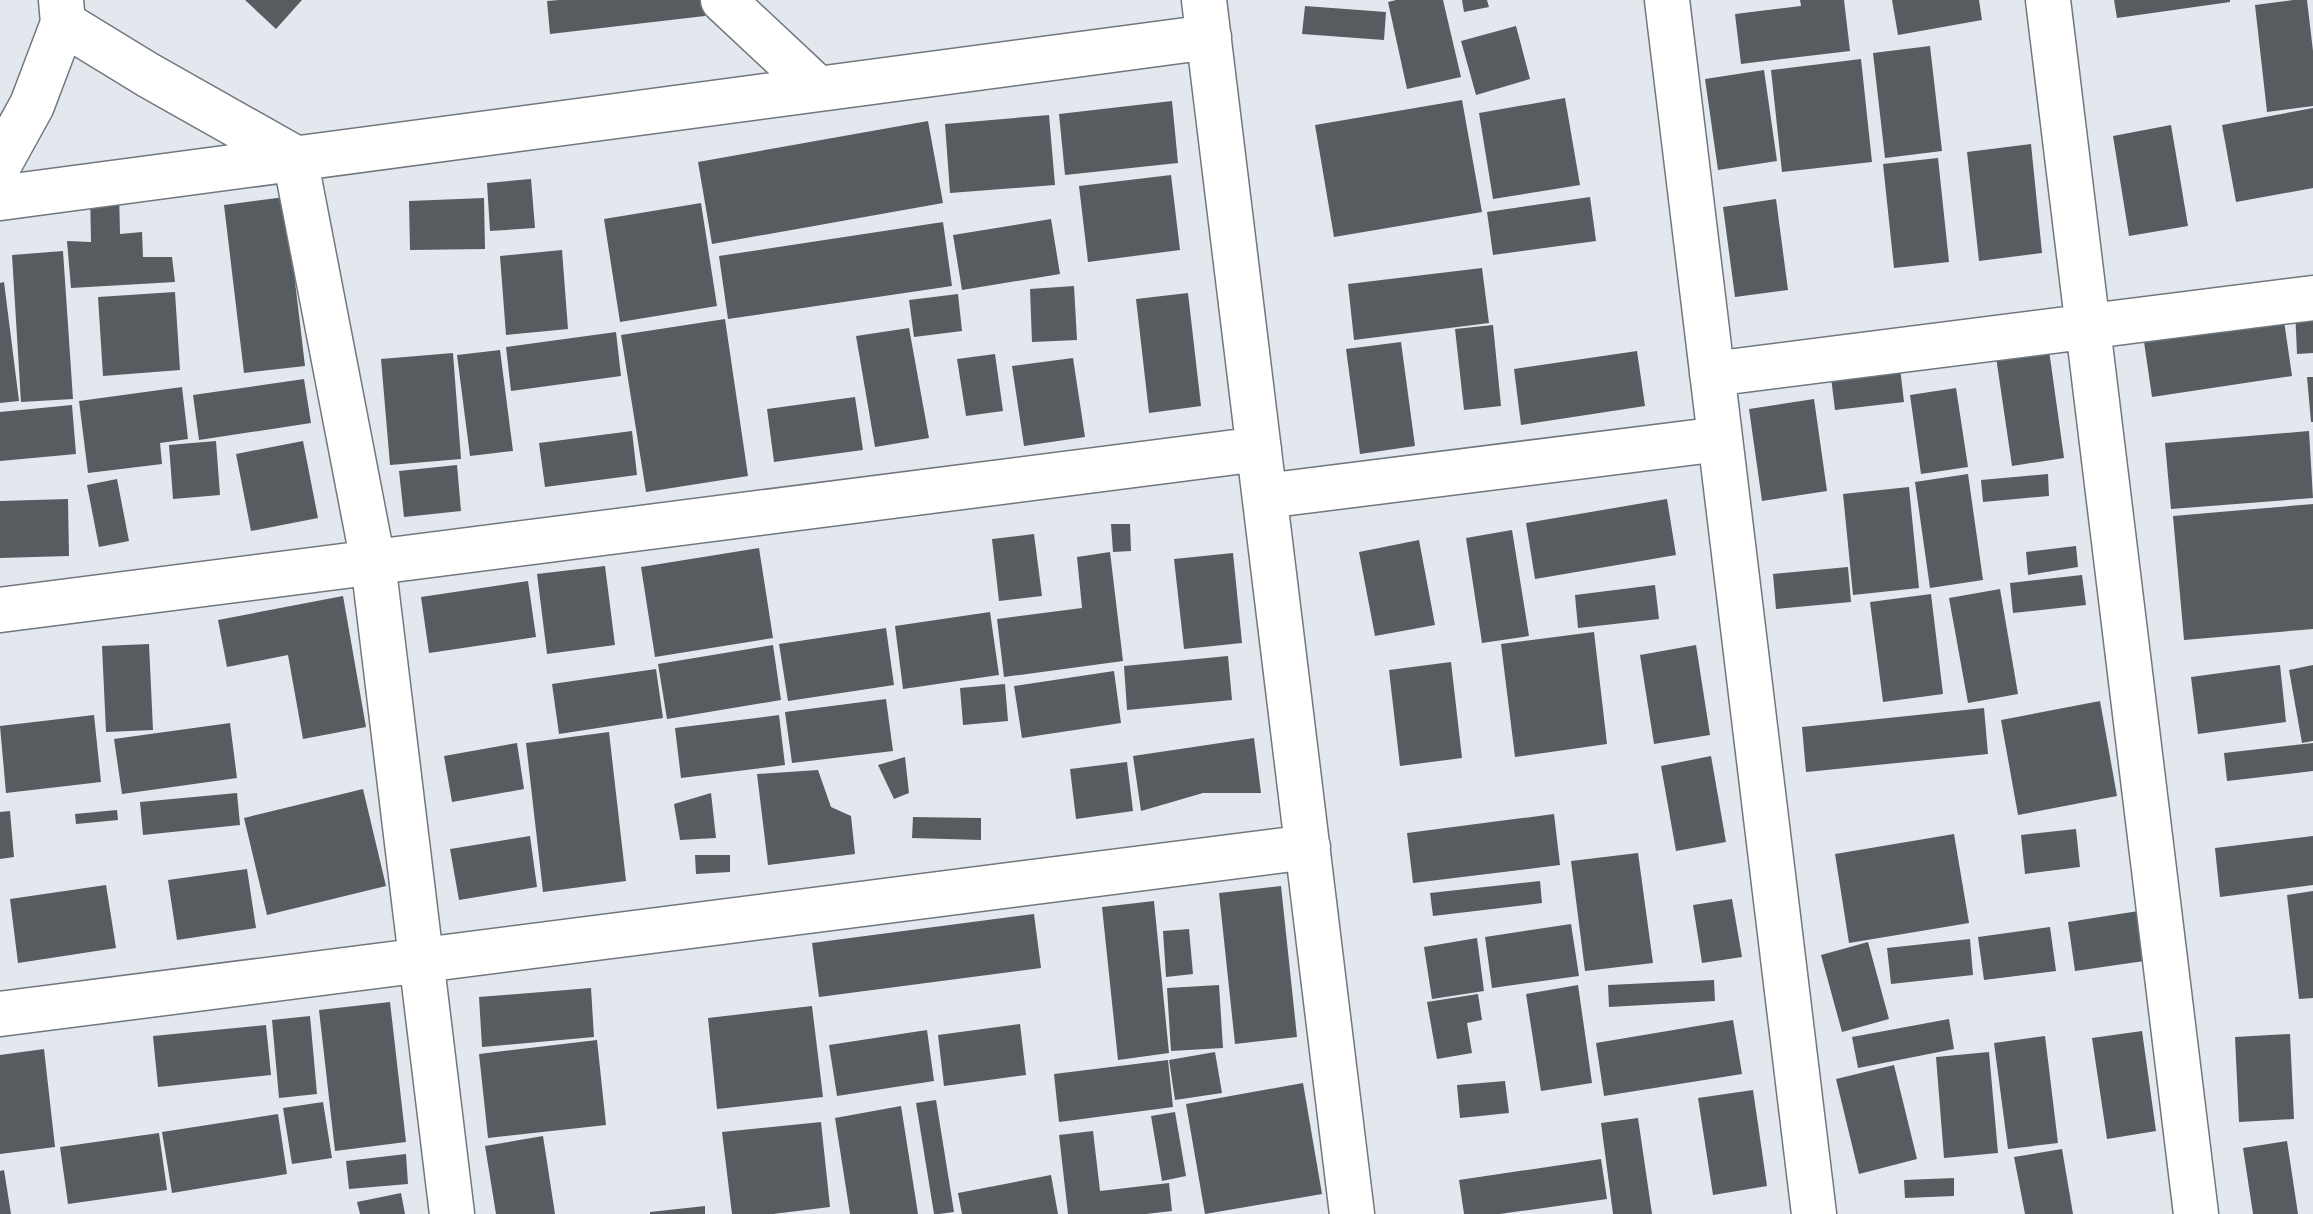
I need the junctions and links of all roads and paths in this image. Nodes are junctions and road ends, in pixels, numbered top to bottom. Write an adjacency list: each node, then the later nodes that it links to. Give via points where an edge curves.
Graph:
1 (723, 0): 6 (street)
2 (1667, 0): 12 (street)
3 (2048, 0): 11 (street)
4 (62, 12): 7 (street, via 148,75); 8 (street, via 32,105)
5 (1207, 18): 6 (street); 14 (street)
6 (816, 87): 7 (street)
7 (295, 158): 9 (street); 16 (street)
8 (0, 163)
9 (0, 198)
10 (2313, 298): 11 (street)
11 (2088, 326): 12 (street); 24 (street)
12 (1712, 374): 13 (street)
13 (1720, 439): 15 (street); 23 (street)
14 (1259, 449): 15 (street); 16 (street)
15 (1265, 496): 18 (street)
16 (373, 562): 17 (street); 19 (street)
17 (0, 610)
18 (1308, 847): 19 (street); 22 (street)
19 (421, 960): 20 (street); 21 (street)
20 (0, 1014)
21 (452, 1214)
22 (1352, 1214)
23 (1814, 1214)
24 (2196, 1214)

